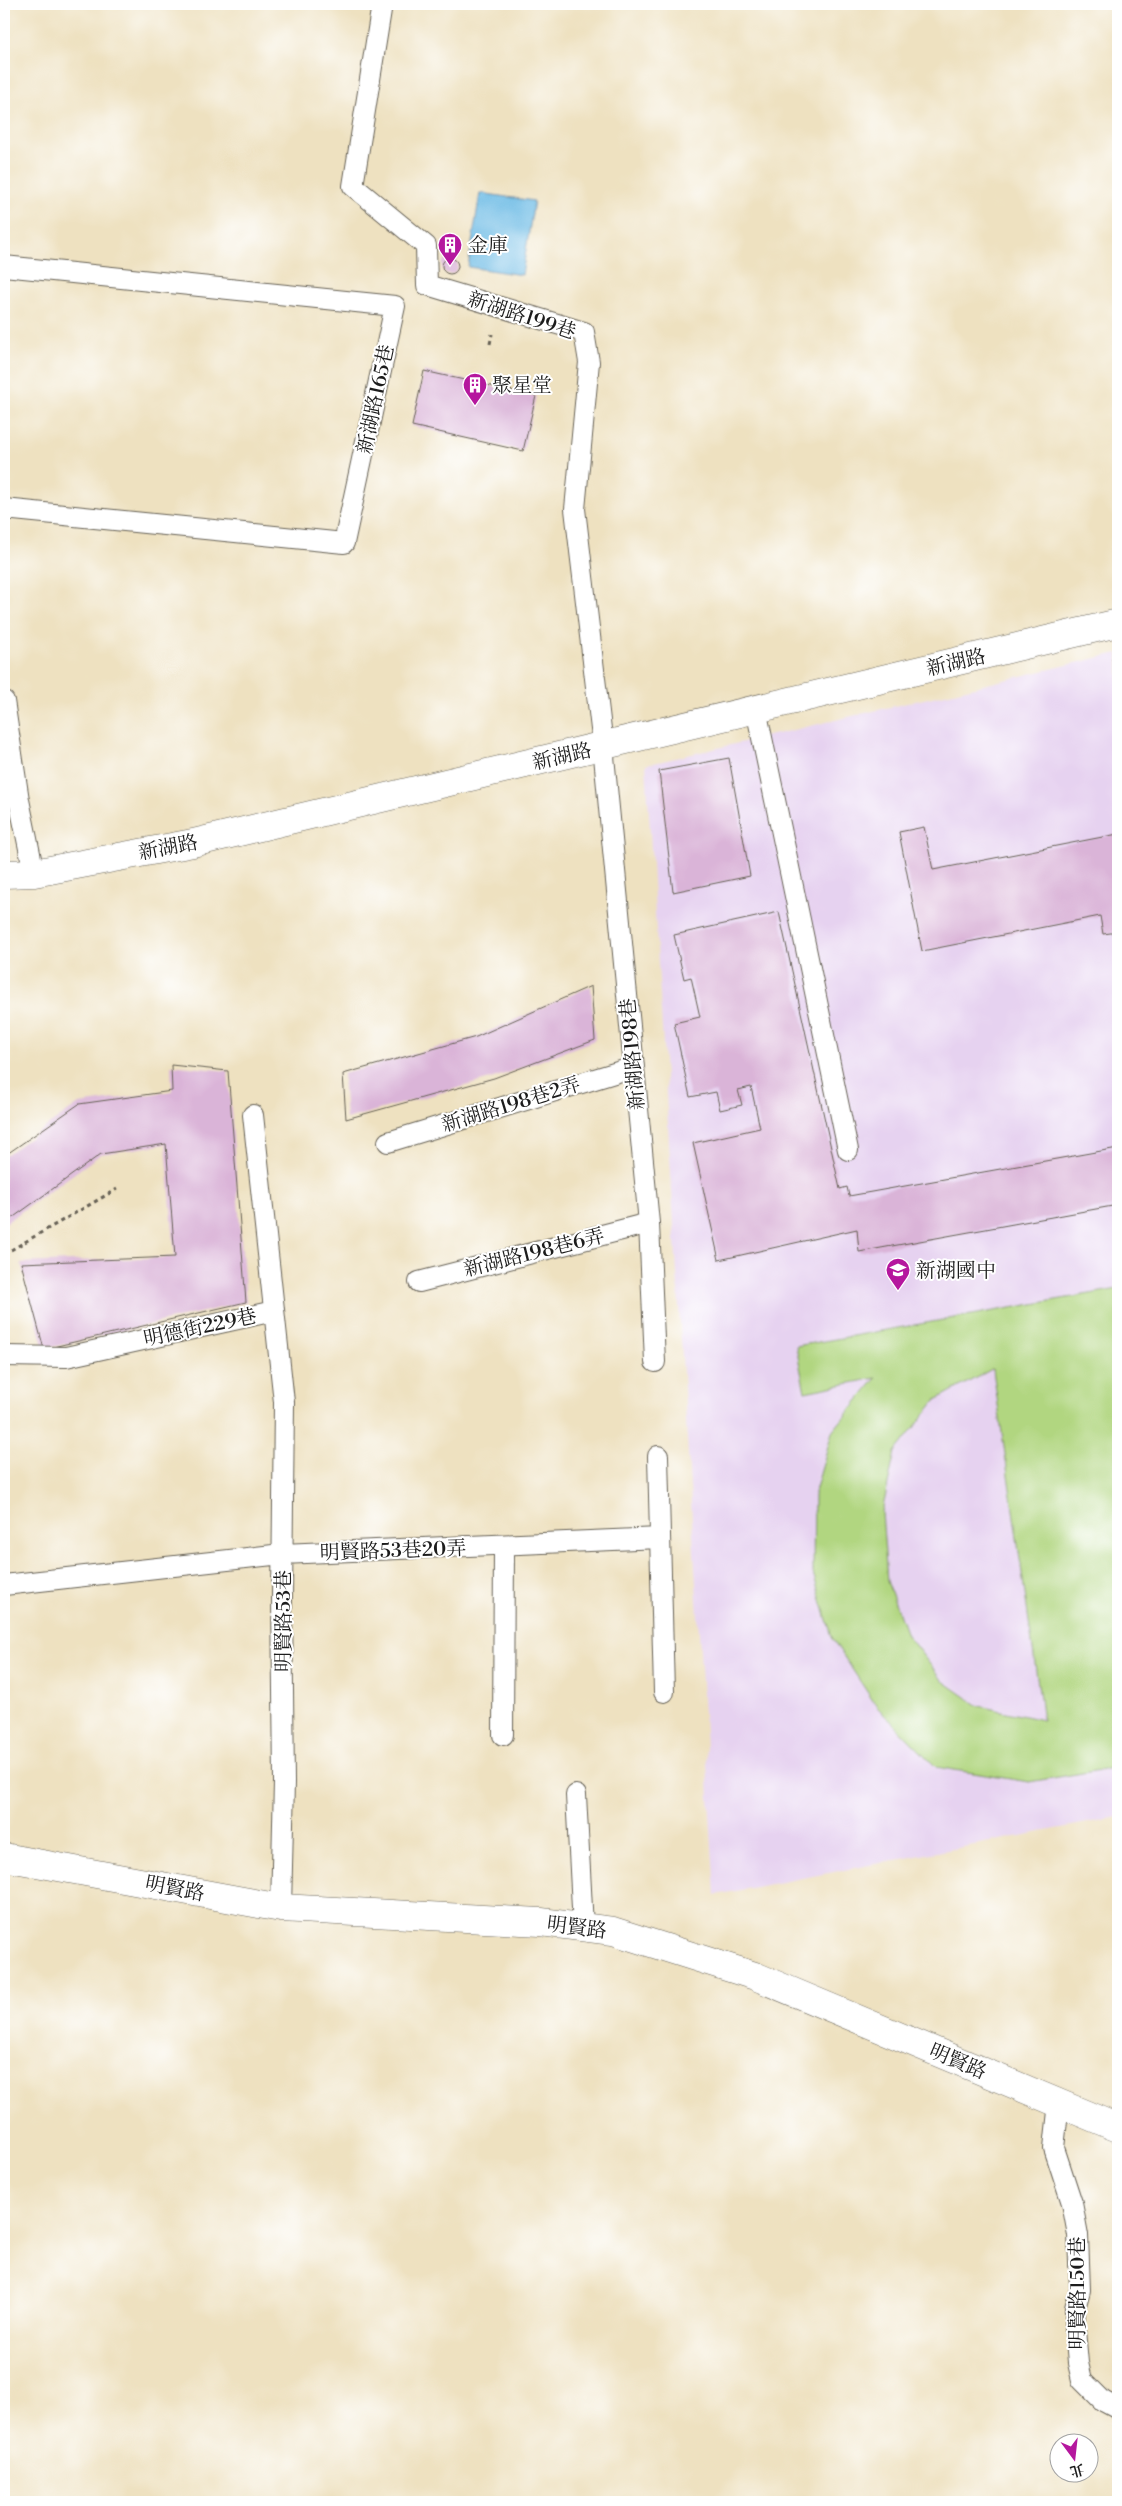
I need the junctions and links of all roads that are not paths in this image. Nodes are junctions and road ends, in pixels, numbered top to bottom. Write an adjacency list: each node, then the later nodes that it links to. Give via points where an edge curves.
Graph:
1 (382, 4): 7 (lane, 新湖路199巷, via 353,186 426,246 426,285 584,332 589,362 575,509)
2 (4, 266): 3 (lane, 新湖路165巷, via 395,306 344,543)
3 (4, 509)
4 (1118, 623): 6 (street, 新湖路)
5 (4, 701): 8 (lane)
6 (756, 710): 7 (street, 新湖路); 13 (lane)
7 (603, 746): 8 (street, 新湖路, via 193,843); 10 (lane, 新湖路198巷)
8 (34, 873): 9 (street, 新湖路)
9 (4, 874)
10 (634, 1067): 12 (lane, 新湖路198巷2弄); 14 (lane, 新湖路198巷)
11 (253, 1116): 16 (lane)
12 (388, 1142)
13 (848, 1150)
14 (648, 1223): 15 (lane, 新湖路198巷6弄); 18 (lane, 新湖路198巷)
15 (419, 1282)
16 (274, 1311): 17 (lane, 明德街229巷, via 66,1357); 22 (lane, 明德街229巷, via 284,1402)
17 (4, 1356)
18 (655, 1362)
19 (658, 1456): 20 (lane)
20 (660, 1538): 21 (lane, 明賢路53巷20弄); 24 (lane)
21 (504, 1546): 22 (lane, 明賢路53巷20弄); 25 (lane)
22 (282, 1554): 23 (lane, 明賢路53巷); 28 (lane, 明賢路53巷, via 284,1782)
23 (4, 1585)
24 (664, 1692)
25 (503, 1735)
26 (576, 1795): 29 (lane)
27 (4, 1856): 28 (street, 明賢路)
28 (281, 1908): 29 (street, 明賢路)
29 (584, 1927): 30 (street, 明賢路, via 613,1931 755,1976)
30 (1059, 2102): 31 (street, 明賢路); 32 (lane, 明賢路150巷, via 1054,2148 1072,2203 1078,2235 1080,2290 1075,2308 1078,2363 1082,2380 1103,2401)
31 (1118, 2128)
32 (1118, 2410)

